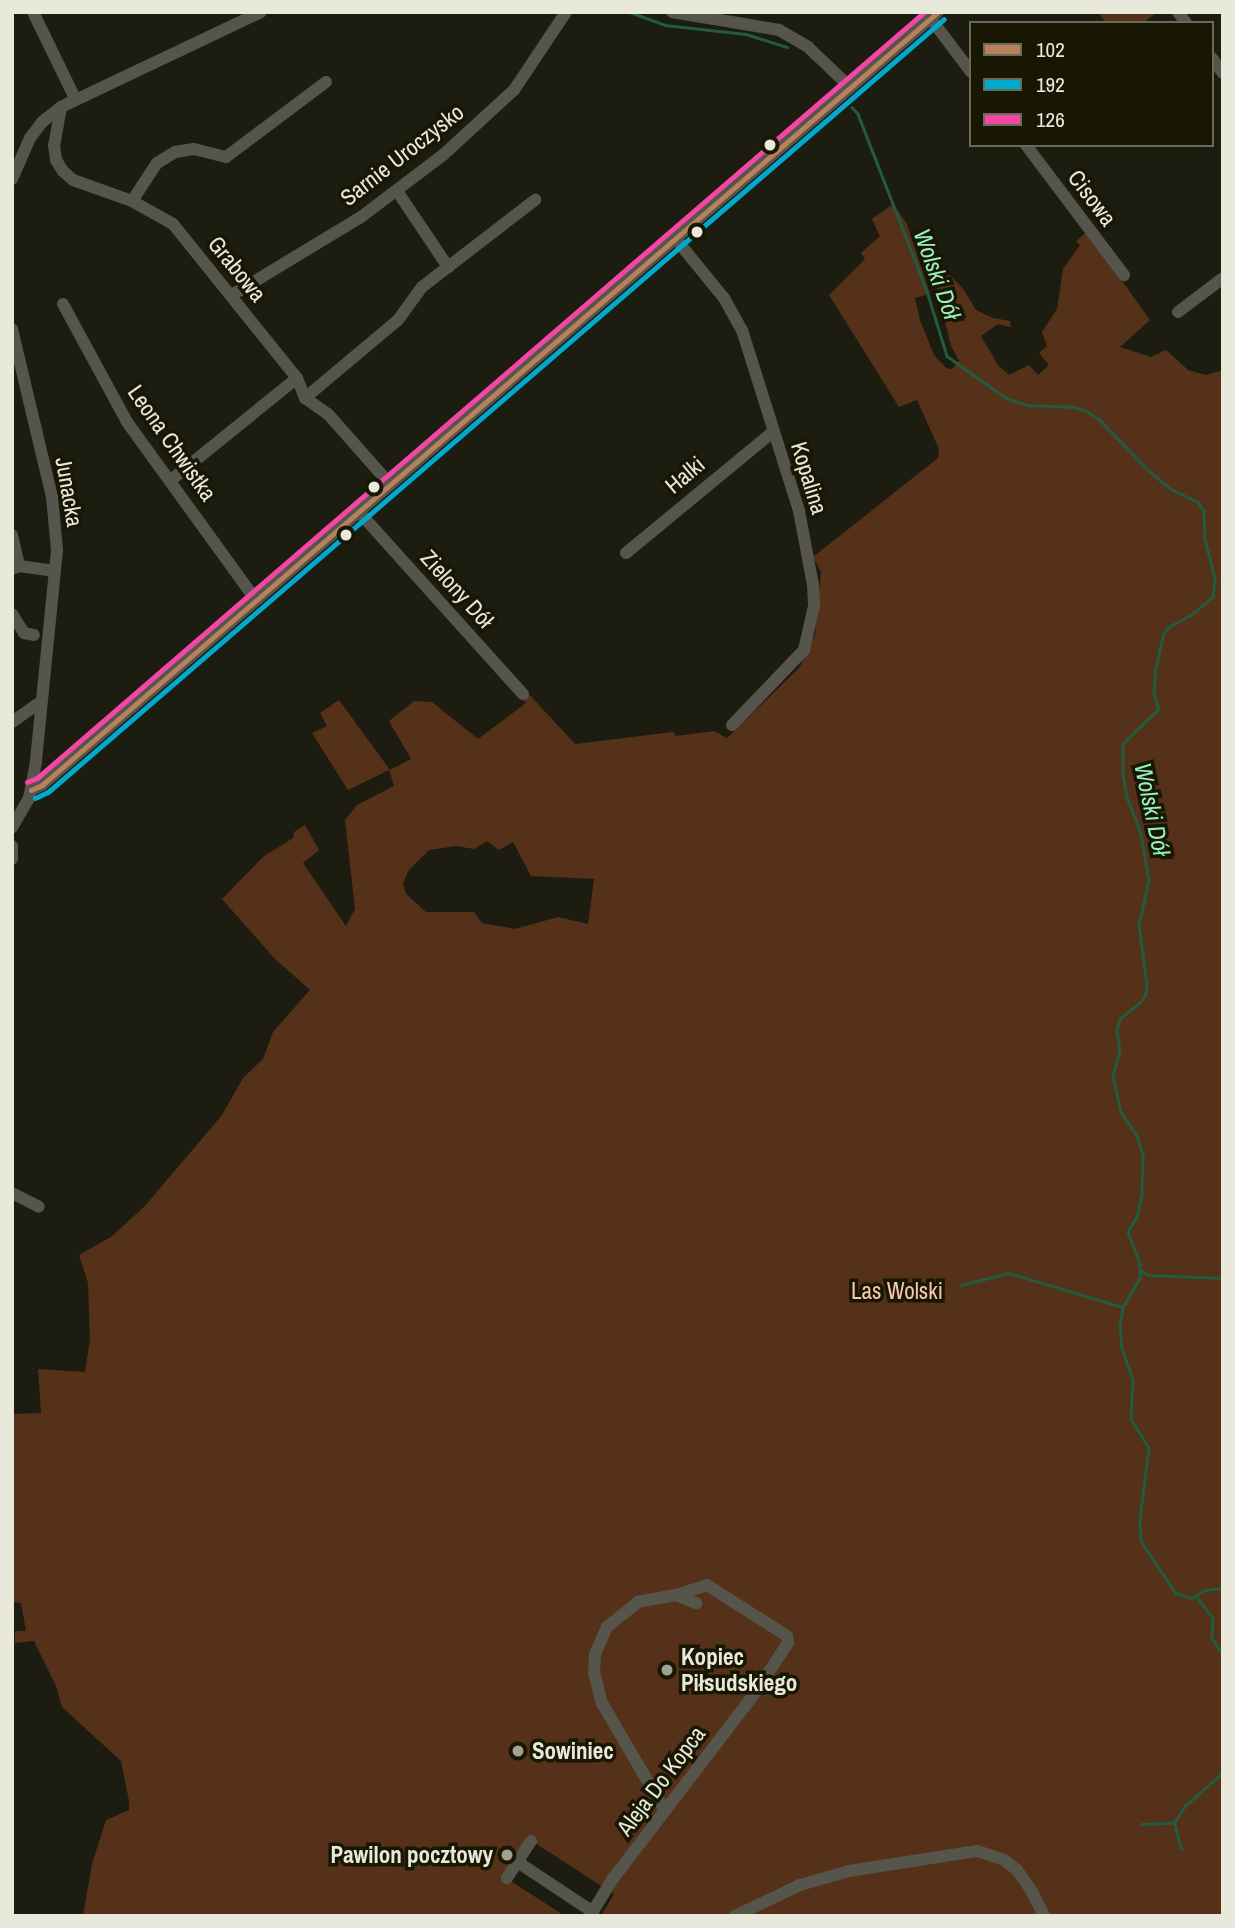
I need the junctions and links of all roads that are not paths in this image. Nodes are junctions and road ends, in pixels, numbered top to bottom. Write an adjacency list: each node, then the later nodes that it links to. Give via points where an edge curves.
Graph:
1 (33, 12): 10 (street)
2 (261, 12): 10 (street)
3 (566, 12): 14 (street, Sarnie Uroczysko, via 514,90)
4 (672, 12): 5 (street)
5 (702, 15): 9 (street, via 779,30 808,47)
6 (935, 16): 7 (street); 9 (street)
7 (969, 69)
8 (326, 82): 16 (street, via 226,157 194,149 174,152 158,163)
9 (850, 87): 17 (street)
10 (75, 99): 11 (street)
11 (61, 107): 13 (street, via 30,138); 16 (street, Grabowa, via 54,145 61,169 72,180)
12 (1028, 147): 19 (street, Cisowa)
13 (12, 179)
14 (397, 191): 18 (street); 21 (street, Sarnie Uroczysko)
15 (535, 200): 18 (street)
16 (132, 201): 21 (street, Grabowa, via 169,221)
17 (675, 239): 27 (street, Kopalina, via 738,321); 29 (street)
18 (448, 267): 26 (street, via 422,287 398,320)
19 (1124, 275)
20 (1223, 278): 23 (street)
21 (232, 295): 25 (street, Grabowa)
22 (63, 304): 28 (street, Leona Chwistka, via 127,422)
23 (1178, 312)
24 (12, 329): 34 (street, Junacka, via 52,497)
25 (297, 378): 26 (street, Grabowa); 28 (street)
26 (305, 398): 29 (street, via 328,414)
27 (773, 432): 32 (street, Halki); 41 (street, Kopalina, via 799,511 814,606 804,650)
28 (171, 480): 35 (street, Leona Chwistka)
29 (390, 484): 30 (street)
30 (359, 512): 35 (street); 38 (street, Zielony Dół)
31 (12, 535): 33 (street)
32 (626, 553)
33 (16, 568): 34 (street)
34 (55, 571): 39 (street, Junacka)
35 (256, 600): 42 (street)
36 (12, 614): 37 (street, via 24,633)
37 (34, 635)
38 (523, 694)
39 (41, 702): 40 (street); 42 (street, Junacka)
40 (12, 722)
41 (732, 725)
42 (31, 790): 43 (street, Junacka)
43 (12, 828)
44 (12, 846): 45 (street)
45 (12, 859)
46 (12, 1193): 47 (street)
47 (39, 1207)
48 (676, 1595): 49 (street); 50 (street, via 638,1602 615,1618 601,1636 594,1663 596,1687 605,1710); 50 (street, Aleja Do Kopca, via 707,1585 719,1590 787,1636 788,1643)
49 (696, 1603)
50 (665, 1811): 54 (street, Aleja Do Kopca)
51 (531, 1840): 52 (street)
52 (519, 1863): 53 (street); 54 (street)
53 (507, 1878)
54 (591, 1914)
55 (735, 1916): 56 (street, via 800,1885 849,1871 977,1851 1017,1870)
56 (1044, 1916)

